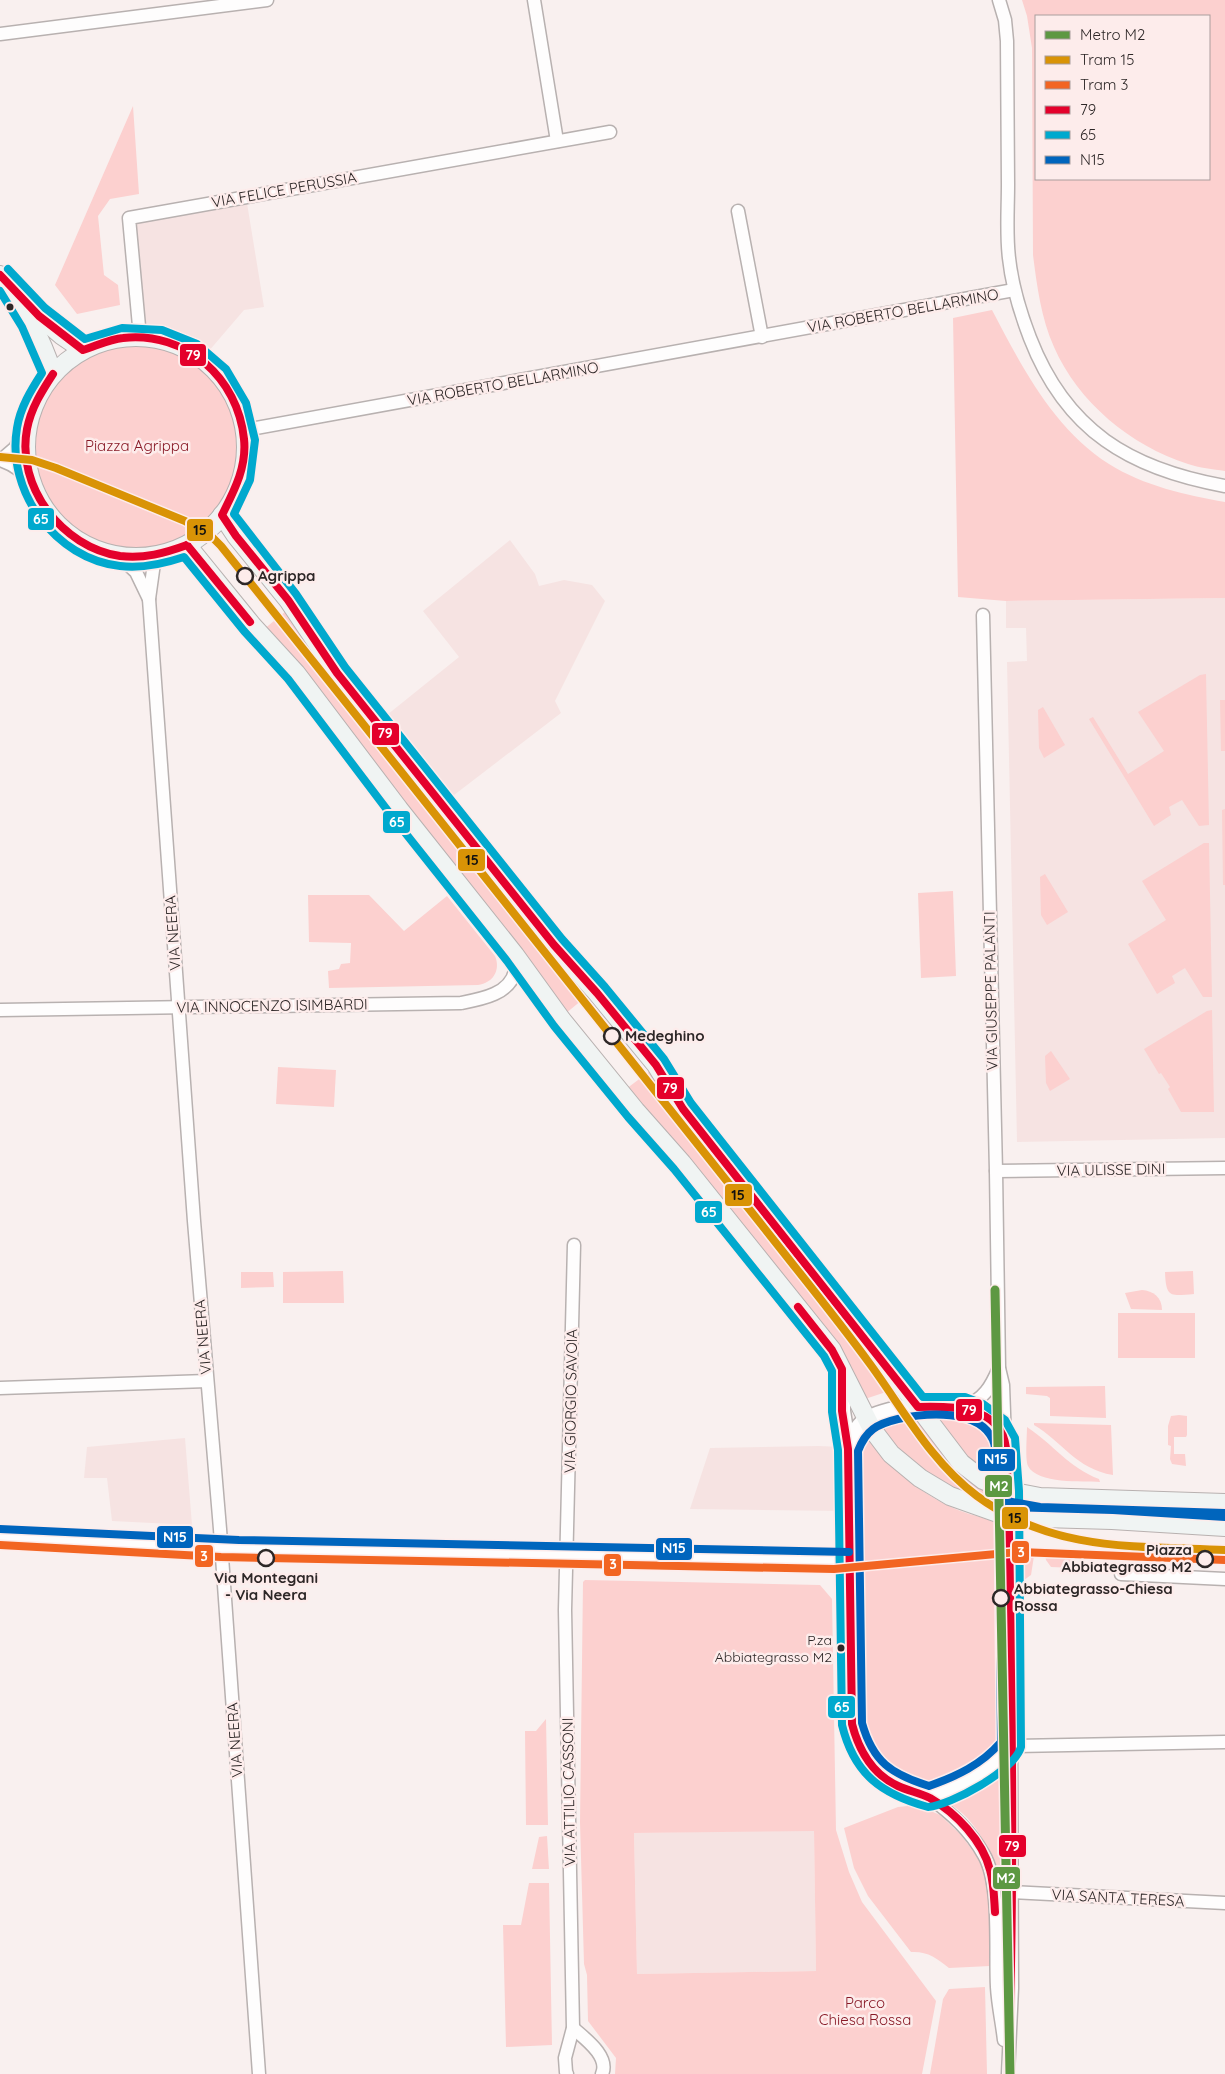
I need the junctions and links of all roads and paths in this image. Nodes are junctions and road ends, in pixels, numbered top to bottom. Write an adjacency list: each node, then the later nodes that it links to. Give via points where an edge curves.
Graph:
1 (267, 0): 4 (street)
2 (534, 0): 6 (street)
3 (999, 0): 9 (street, via 1007,41 1008,256)
4 (0, 34)
5 (610, 132): 6 (street, VIA FELICE PERUSSIA)
6 (557, 141): 11 (street, VIA FELICE PERUSSIA, via 129,218)
7 (738, 212): 12 (street)
8 (0, 275): 10 (main road)
9 (1014, 290): 12 (street, VIA ROBERTO BELLARMINO); 19 (street, via 1046,372 1058,393 1086,424 1114,447 1151,467)
10 (19, 298): 13 (main road); 14 (main road)
11 (140, 336): 13 (main road, via 105,341); 16 (main road, via 179,345 213,368 233,396)
12 (762, 337): 16 (street, VIA ROBERTO BELLARMINO)
13 (84, 350): 14 (main road)
14 (53, 374): 15 (main road, via 37,399)
15 (27, 427): 17 (street, via 15,448); 18 (main road, via 26,455)
16 (245, 430): 20 (main road, via 246,455 240,482)
17 (0, 460): 18 (street, via 22,470)
18 (32, 484): 22 (main road, via 42,505 75,539 96,550)
19 (1225, 486)
20 (222, 515): 21 (main road, via 211,528); 36 (main road, via 288,600 337,673 554,945 656,1065 683,1109)
21 (187, 545): 23 (main road); 26 (main road, via 296,674)
22 (119, 556): 23 (main road); 24 (street, VIA NEERA, via 136,572)
23 (154, 556): 24 (street, VIA NEERA)
24 (149, 599): 27 (street, VIA NEERA)
25 (984, 615): 30 (street, VIA GIUSEPPE PALANTI)
26 (515, 955): 27 (street, VIA INNOCENZO ISIMBARDI, via 515,972 510,984 483,999 461,1003); 33 (main road, via 562,1020 832,1350)
27 (178, 1007): 28 (street, VIA INNOCENZO ISIMBARDI); 34 (street, VIA NEERA)
28 (0, 1010)
29 (1225, 1168): 30 (street, VIA ULISSE DINI)
30 (996, 1172): 32 (street, VIA GIUSEPPE PALANTI)
31 (574, 1245): 47 (street, VIA GIORGIO SAVOIA)
32 (999, 1368): 37 (street, via 986,1393); 39 (street, VIA GIUSEPPE PALANTI, via 1003,1384)
33 (842, 1369): 38 (main road); 40 (street, via 842,1411)
34 (207, 1381): 35 (street); 46 (street, VIA NEERA)
35 (0, 1388)
36 (918, 1407): 37 (street); 38 (street, via 890,1410); 41 (main road, via 962,1463 983,1480)
37 (964, 1407): 39 (street, via 989,1420)
38 (867, 1419): 40 (street, via 857,1429); 43 (main road, via 891,1454 920,1478 950,1496)
39 (1005, 1441): 41 (street)
40 (848, 1449): 48 (street)
41 (1009, 1491): 42 (main road, via 1040,1497); 43 (street)
42 (1225, 1503)
43 (1009, 1517): 44 (main road); 52 (street)
44 (1225, 1527)
45 (0, 1539): 46 (street)
46 (221, 1550): 47 (street); 57 (street, VIA NEERA)
47 (568, 1557): 48 (street); 56 (street, VIA ATTILIO CASSONI, via 566,1610)
48 (849, 1562): 53 (street, via 852,1724 859,1750 882,1777)
49 (1121, 1574): 50 (street)
50 (1225, 1579)
51 (1225, 1742): 52 (street)
52 (1011, 1746): 53 (street, via 981,1775); 54 (street)
53 (929, 1797): 60 (street, via 956,1817 985,1856 994,1892 998,1988)
54 (1012, 1892): 55 (street, VIA SANTA TERESA); 60 (street)
55 (1225, 1903)
56 (573, 2028): 58 (street, VIA ATTILIO CASSONI, via 565,2058); 59 (street, via 601,2057)
57 (258, 2074)
58 (568, 2074)
59 (602, 2074)
60 (1008, 2074)

